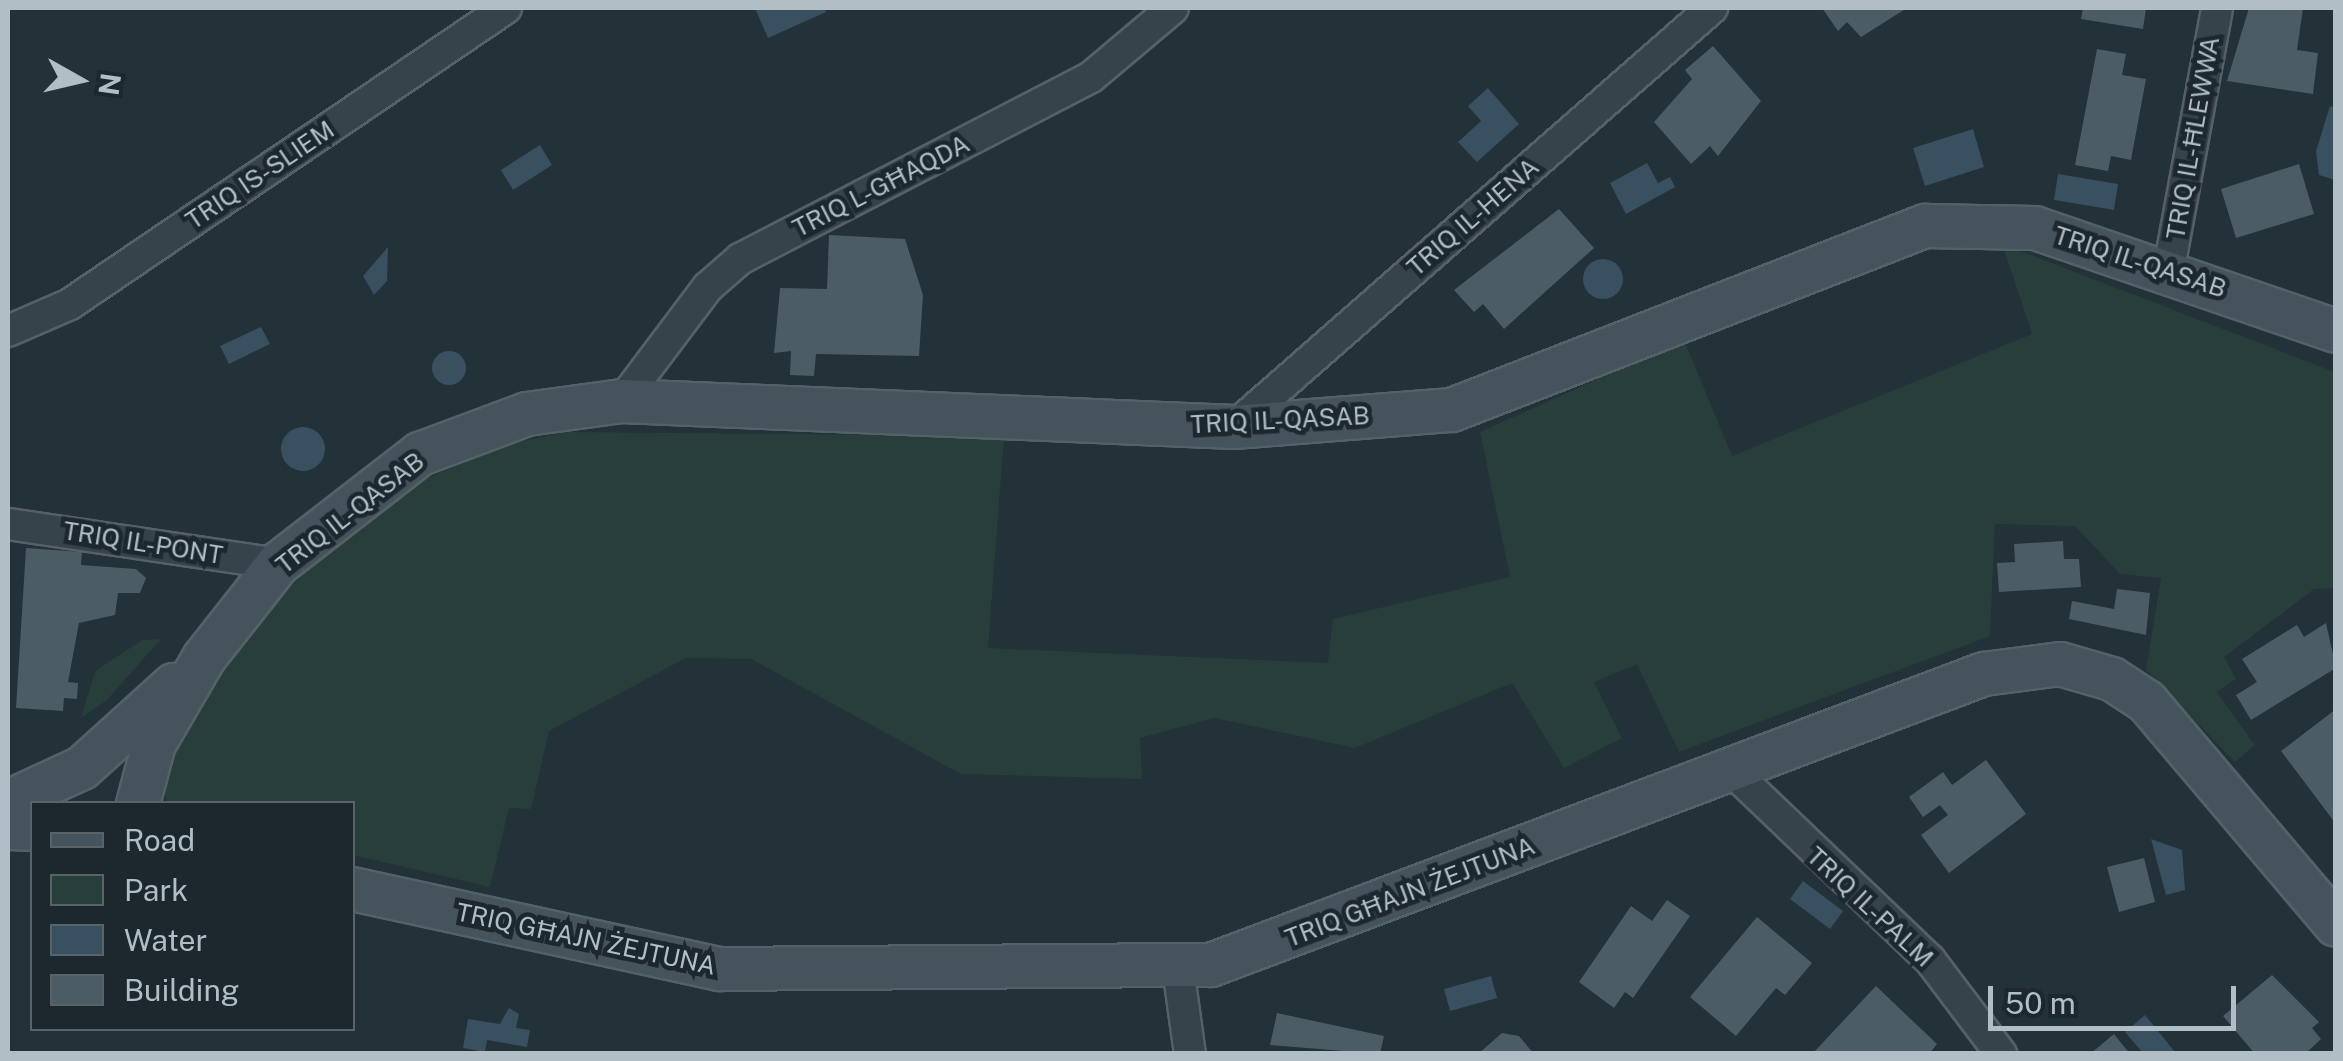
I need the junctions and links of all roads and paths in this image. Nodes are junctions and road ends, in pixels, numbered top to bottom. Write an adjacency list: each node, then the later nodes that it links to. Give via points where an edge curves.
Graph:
1 (506, 8): 7 (street, TRIQ IS-SLIEM, via 70,304)
2 (1173, 8): 8 (street, TRIQ L-GĦAQDA, via 1091,77 740,259 699,297)
3 (1712, 8): 9 (street, TRIQ IL-HENA)
4 (2218, 8): 5 (street, TRIQ IL-ĦLEWWA)
5 (2170, 268): 6 (street, TRIQ IL-QASAB); 9 (street, TRIQ IL-QASAB, via 2035,228 1925,226 1452,410)
6 (2336, 331)
7 (8, 332)
8 (622, 401): 9 (street, TRIQ IL-QASAB); 11 (street, TRIQ IL-QASAB, via 528,414 420,454)
9 (1234, 427)
10 (8, 524): 11 (street, TRIQ IL-PONT)
11 (278, 564): 12 (street, TRIQ IL-QASAB)
12 (204, 658): 14 (street, TRIQ IL-QASAB); 15 (street, TRIQ IL-QASAB, via 154,744)
13 (1729, 768): 18 (street, TRIQ GĦAJN ŻEJTUNA, via 1984,674 2060,664 2112,678 2147,702); 19 (street, TRIQ GĦAJN ŻEJTUNA, via 1291,940); 21 (street, TRIQ IL-PALM, via 1930,960)
14 (54, 793): 16 (street, TRIQ IL-QASAB)
15 (139, 801)
16 (8, 802)
17 (355, 890): 19 (street, TRIQ GĦAJN ŻEJTUNA, via 719,969)
18 (2336, 925)
19 (1178, 968): 20 (street)
20 (1190, 1054)
21 (2001, 1054)

